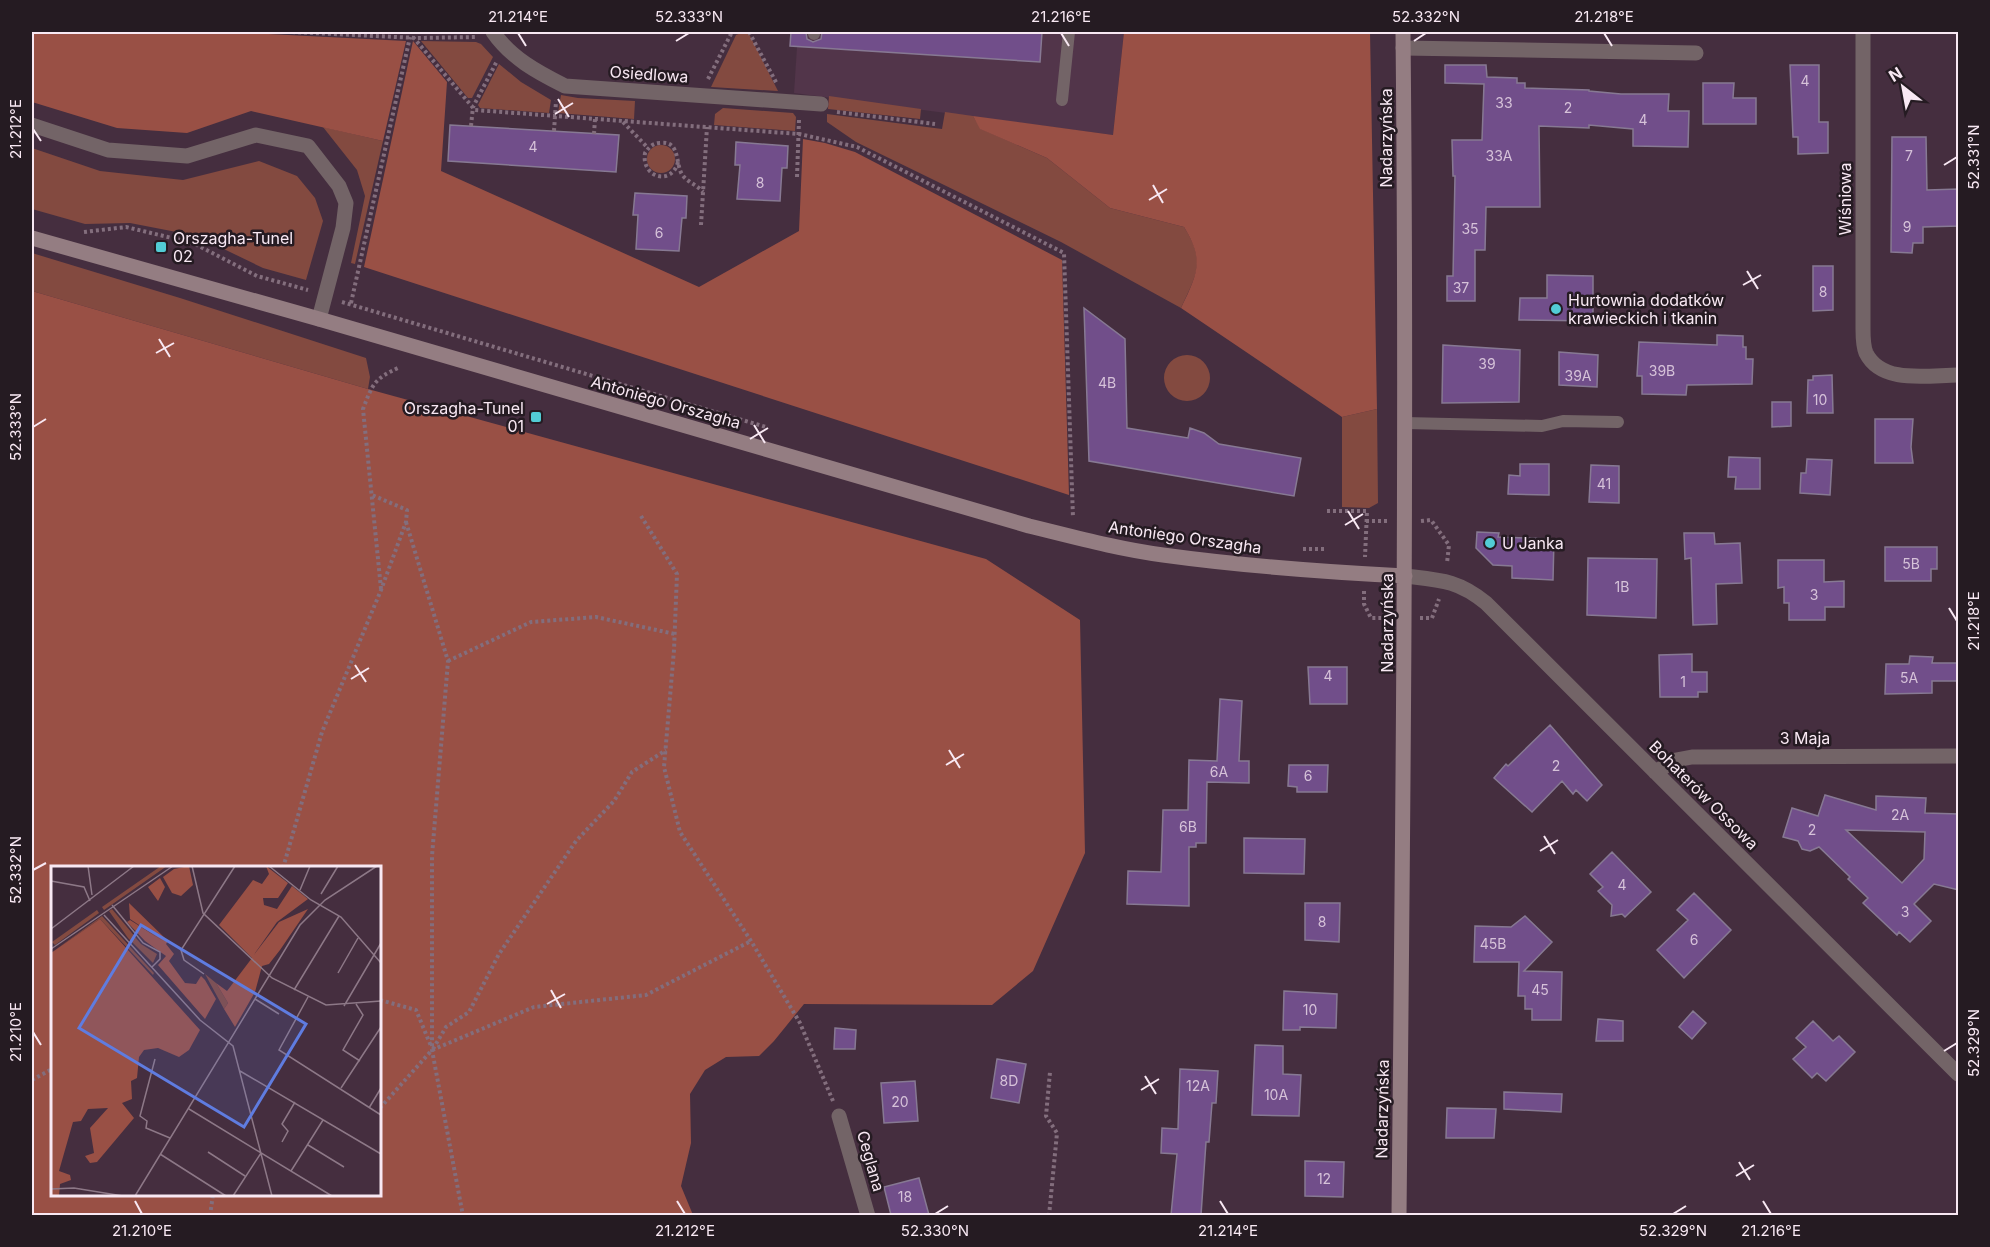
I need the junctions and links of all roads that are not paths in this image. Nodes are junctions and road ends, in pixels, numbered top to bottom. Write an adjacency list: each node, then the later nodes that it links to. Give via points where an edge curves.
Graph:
1 (1069, 32): 7 (lane)
2 (1403, 32): 5 (street, Nadarzyńska)
3 (1863, 32): 12 (street, Wiśniowa, via 1865,350 1873,364 1888,373)
4 (487, 34): 8 (street, Osiedlowa, via 533,70 565,86)
5 (1403, 48): 6 (street); 14 (street, Nadarzyńska)
6 (1696, 53)
7 (1062, 100)
8 (821, 104)
9 (32, 125): 11 (street, via 108,150 186,156 256,135 308,146 339,186 346,203)
10 (32, 238): 11 (street, Antoniego Orszagha)
11 (319, 319): 15 (street, Antoniego Orszagha, via 1029,526 1114,547 1173,556)
12 (1959, 375)
13 (1618, 422): 14 (lane, via 1563,421 1542,426)
14 (1405, 423): 15 (street, Nadarzyńska)
15 (1405, 576): 17 (street, Bohaterów Ossowa, via 1444,581 1473,593); 21 (street, Nadarzyńska)
16 (1959, 756): 17 (street, 3 Maja, via 1692,757 1676,760)
17 (1655, 772): 18 (street, Bohaterów Ossowa)
18 (1959, 1074)
19 (839, 1116): 20 (street, Ceglana)
20 (868, 1215)
21 (1399, 1215)

